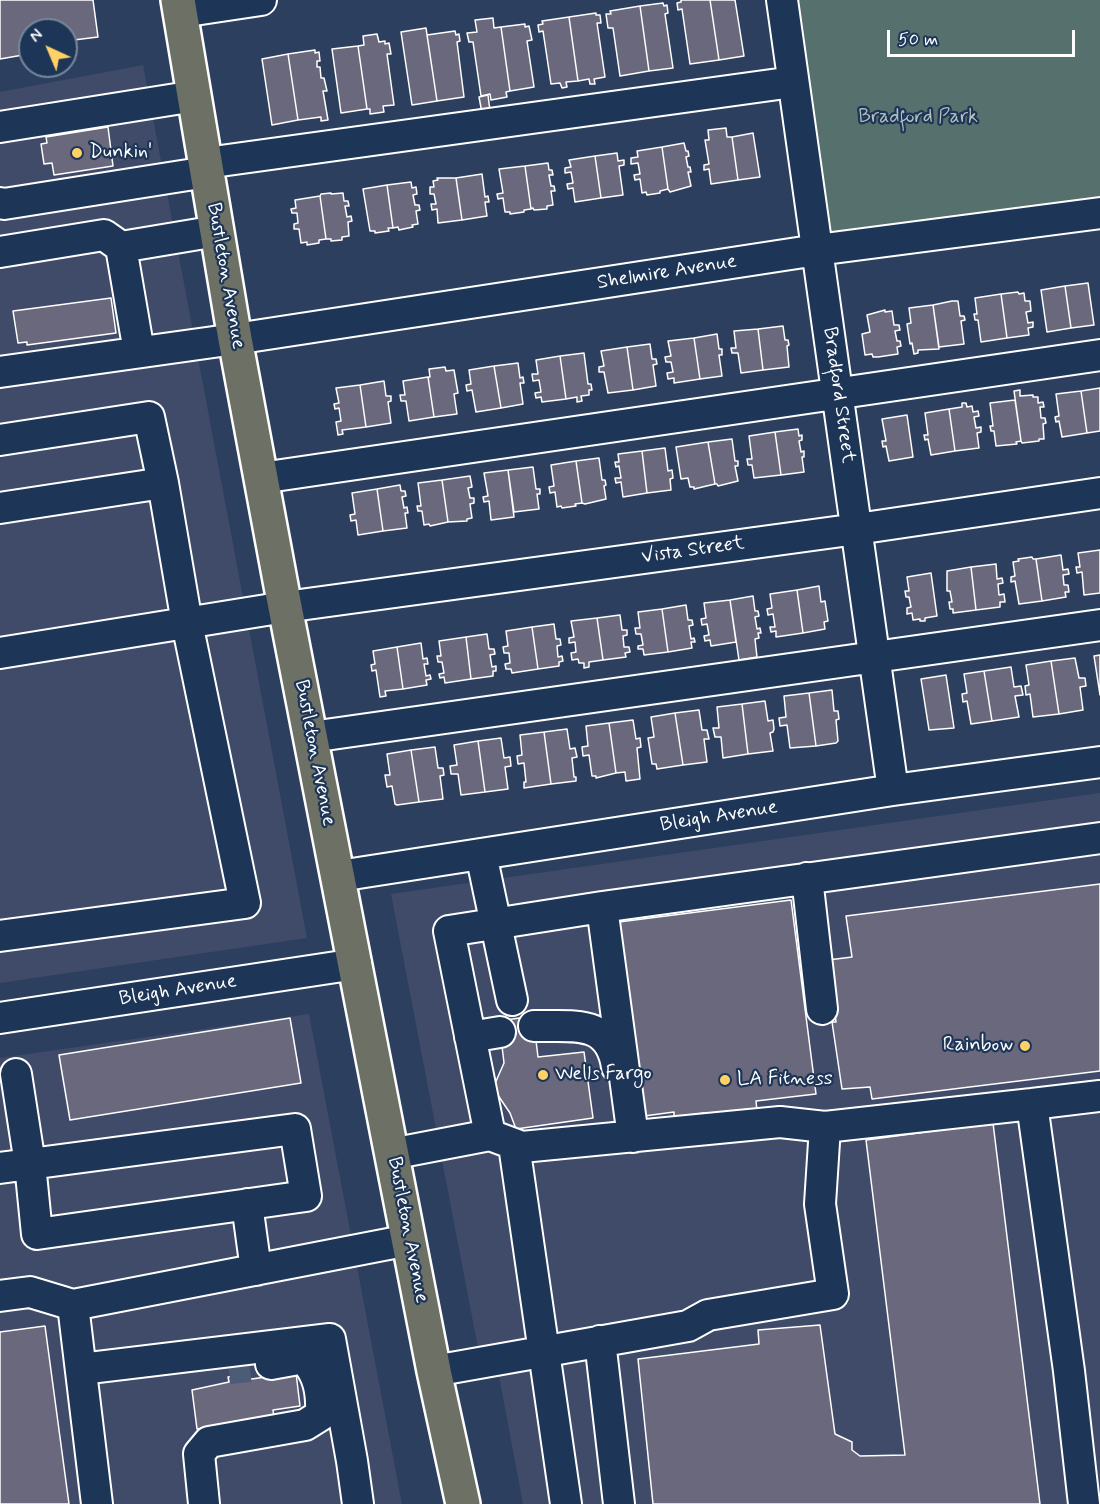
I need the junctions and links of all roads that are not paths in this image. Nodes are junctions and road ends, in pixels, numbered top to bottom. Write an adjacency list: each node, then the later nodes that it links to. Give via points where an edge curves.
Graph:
1 (261, 0): 3 (street)
2 (782, 0): 4 (street, Bradford Street)
3 (180, 6): 5 (main road, Bustleton Avenue)
4 (793, 82): 7 (street); 12 (street, Bradford Street)
5 (195, 96): 6 (street); 7 (main road, Bustleton Avenue)
6 (0, 127)
7 (207, 168): 8 (street); 10 (main road, Bustleton Avenue)
8 (0, 203)
9 (1100, 213): 12 (street, Shelmire Avenue)
10 (217, 231): 11 (street); 14 (main road, Bustleton Avenue)
11 (121, 247): 13 (street, via 104,235); 15 (street)
12 (817, 250): 14 (street, Shelmire Avenue); 18 (street, Bradford Street)
13 (0, 252)
14 (235, 339): 15 (street, Shelmire Avenue); 20 (main road, Bustleton Avenue)
15 (139, 352): 17 (street, Shelmire Avenue)
16 (1100, 355): 18 (street)
17 (0, 372)
18 (837, 393): 20 (street); 24 (street, Bradford Street)
19 (0, 440): 21 (street, via 149,417)
20 (261, 478): 25 (main road, Bustleton Avenue)
21 (163, 483): 23 (street); 26 (street)
22 (1100, 493): 24 (street, Vista Street)
23 (0, 508)
24 (856, 529): 25 (street, Vista Street); 29 (street, Bradford Street)
25 (285, 607): 26 (street, Vista Street); 30 (main road, Bustleton Avenue)
26 (187, 623): 28 (street, Vista Street); 39 (street, via 245,903)
27 (1100, 625): 29 (street)
28 (0, 653)
29 (874, 656): 30 (street); 32 (street, Bradford Street)
30 (311, 737): 35 (main road, Bustleton Avenue)
31 (1100, 762): 32 (street, Bleigh Avenue)
32 (893, 790): 34 (street, Bleigh Avenue)
33 (1100, 838): 36 (street)
34 (481, 854): 35 (street, Bleigh Avenue); 38 (street)
35 (339, 876): 40 (main road, Bustleton Avenue)
36 (807, 878): 37 (street); 42 (street)
37 (602, 907): 38 (street); 51 (street)
38 (495, 924): 41 (street); 46 (street, via 449,931)
39 (0, 936)
40 (356, 964): 43 (street, Bleigh Avenue); 53 (main road, Bustleton Avenue)
41 (512, 1000)
42 (822, 1009)
43 (0, 1018)
44 (534, 1026): 51 (street, via 588,1028 604,1035 615,1054)
45 (500, 1032): 46 (street)
46 (470, 1037): 52 (street)
47 (16, 1074): 54 (street)
48 (1100, 1096): 49 (street)
49 (1032, 1104): 50 (street); 72 (street)
50 (825, 1127): 51 (street, via 780,1122); 61 (street, via 820,1204 833,1294 708,1315 688,1326)
51 (629, 1137): 52 (street, via 522,1147)
52 (502, 1140): 53 (street); 62 (street)
53 (391, 1154): 57 (main road, Bustleton Avenue)
54 (30, 1164): 55 (street); 56 (street, via 37,1234); 56 (street, via 295,1129 306,1196)
55 (0, 1168)
56 (246, 1204): 58 (street)
57 (409, 1240): 58 (street); 65 (main road, Bustleton Avenue)
58 (256, 1270): 60 (street)
59 (0, 1296): 60 (street, via 30,1292)
60 (73, 1305): 64 (street)
61 (600, 1341): 62 (street); 71 (street)
62 (543, 1352): 65 (street); 70 (street)
63 (165, 1360): 64 (street); 67 (street, via 198,1372 304,1358 315,1371 321,1415 305,1425 209,1442 199,1454); 68 (street, via 330,1340)
64 (81, 1369): 66 (street)
65 (434, 1371): 69 (main road, Bustleton Avenue)
66 (97, 1504)
67 (204, 1504)
68 (358, 1504)
69 (463, 1504)
70 (566, 1504)
71 (619, 1504)
72 (1084, 1504)

